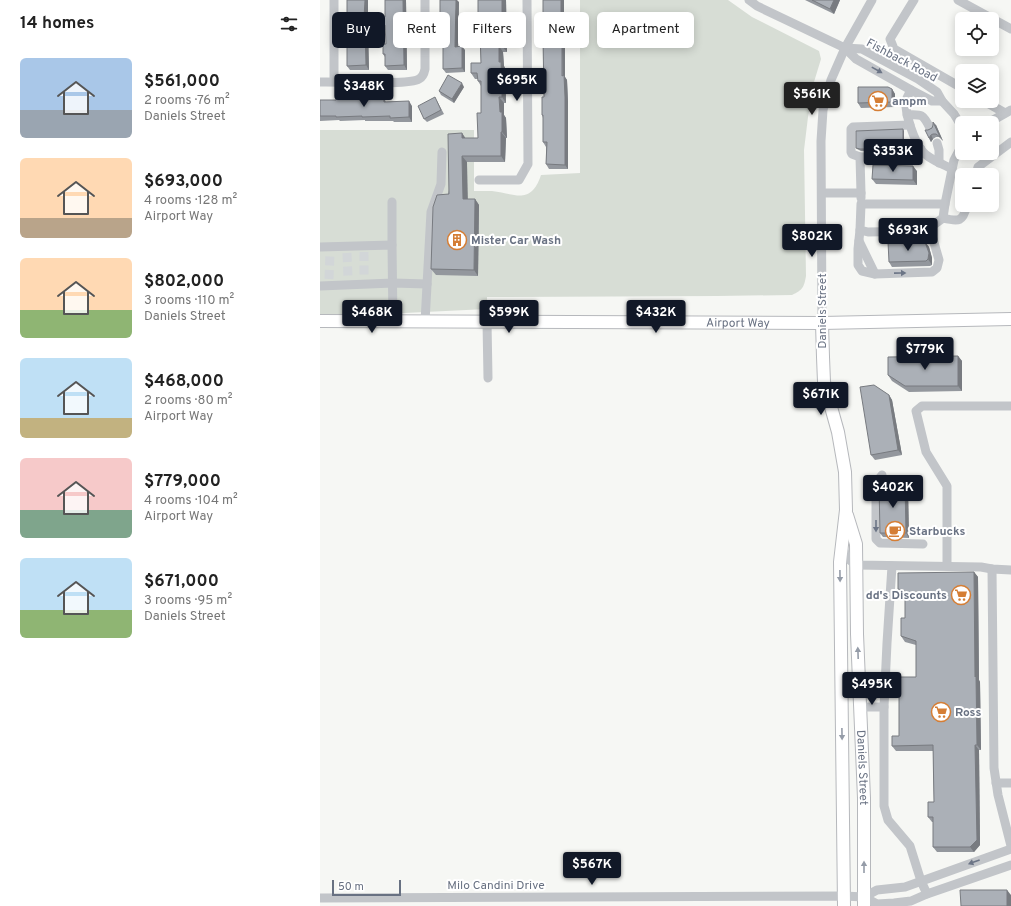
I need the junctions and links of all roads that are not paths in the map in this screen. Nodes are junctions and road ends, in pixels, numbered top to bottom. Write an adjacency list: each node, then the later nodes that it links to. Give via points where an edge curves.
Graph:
1 (334, 0): 12 (street)
2 (425, 0): 12 (street, via 424,75 418,80 407,82)
3 (527, 0): 33 (street, via 528,164 519,180)
4 (748, 0): 9 (street, Fishback Road)
5 (872, 0): 9 (street, Daniels Street)
6 (914, 0): 10 (street, via 890,39 894,49)
7 (958, 0): 8 (street)
8 (1011, 29)
9 (845, 48): 11 (street, Fishback Road, via 862,49); 15 (street, Fishback Road, one-way to 15, via 856,59); 35 (street, Daniels Street, via 831,80 823,110)
10 (925, 67): 11 (street); 14 (street)
11 (918, 79): 16 (street, Fishback Road, via 937,92)
12 (334, 81): 13 (street)
13 (320, 82)
14 (955, 84)
15 (911, 90): 16 (street, Fishback Road, via 932,101); 18 (street, via 906,100)
16 (942, 101): 19 (street, Fishback Road)
17 (1008, 111): 20 (street)
18 (907, 115): 21 (street); 22 (street, via 919,114)
19 (955, 116)
20 (999, 116)
21 (910, 125): 25 (street); 27 (street, via 853,127 850,129 850,152)
22 (930, 128)
23 (1011, 142): 29 (street)
24 (937, 143): 30 (street)
25 (920, 149): 27 (street, via 910,156); 30 (street, via 927,156)
26 (442, 152): 47 (street, via 441,184 431,212)
27 (860, 157): 34 (street)
28 (955, 158): 32 (street)
29 (986, 161): 31 (street)
30 (940, 162): 32 (street)
31 (978, 168)
32 (952, 169): 38 (street)
33 (479, 180)
34 (861, 192): 35 (street); 37 (street)
35 (822, 193): 53 (street, Daniels Street)
36 (392, 202): 43 (street)
37 (861, 204): 38 (street); 41 (street)
38 (945, 204): 40 (street)
39 (965, 212): 40 (street, via 962,218 955,221)
40 (943, 218): 42 (street)
41 (860, 230): 42 (street); 42 (street, one-way to 42, via 858,265 862,271 875,274 932,272 937,268 939,260 933,239)
42 (925, 231)
43 (392, 246): 44 (street, via 364,250 330,250); 46 (street)
44 (320, 247)
45 (326, 283): 46 (street)
46 (393, 283): 47 (street); 50 (street)
47 (427, 284): 51 (street)
48 (1011, 319): 53 (main road, Airport Way)
49 (320, 322): 50 (main road, Airport Way)
50 (393, 322): 51 (main road, Airport Way)
51 (425, 322): 52 (main road, Airport Way)
52 (487, 322): 53 (main road, Airport Way); 54 (street)
53 (822, 323): 57 (main road, Daniels Street, via 824,382 838,432 845,472)
54 (488, 378)
55 (1011, 406): 62 (street, via 922,406 916,411 926,452 947,486)
56 (882, 475): 58 (street, one-way to 58, via 876,487 876,539 880,543)
57 (846, 510): 59 (main road, Daniels Street); 60 (main road, Daniels Street, via 856,544)
58 (923, 544)
59 (842, 545): 60 (street, via 846,558); 75 (main road, Daniels Street, one-way to 75, via 840,570)
60 (856, 566): 61 (street); 65 (main road, Daniels Street, one-way to 60)
61 (892, 566): 62 (street); 66 (street)
62 (947, 566): 63 (street)
63 (992, 569): 64 (street); 67 (street)
64 (1011, 570)
65 (860, 706): 66 (street); 76 (main road, Daniels Street, one-way to 65, via 864,798)
66 (884, 706): 72 (street, via 884,806 888,820 910,846)
67 (996, 783): 68 (street); 69 (street)
68 (1011, 783)
69 (1011, 846)
70 (1011, 849): 72 (street, one-way to 72)
71 (1011, 865): 73 (street)
72 (921, 881): 73 (street); 76 (street, via 905,887 877,890)
73 (927, 894): 76 (street, via 911,901 894,903 877,904)
74 (320, 898): 75 (street, Milo Candini Drive)
75 (844, 901): 76 (street, Milo Candini Drive)
76 (864, 901)

